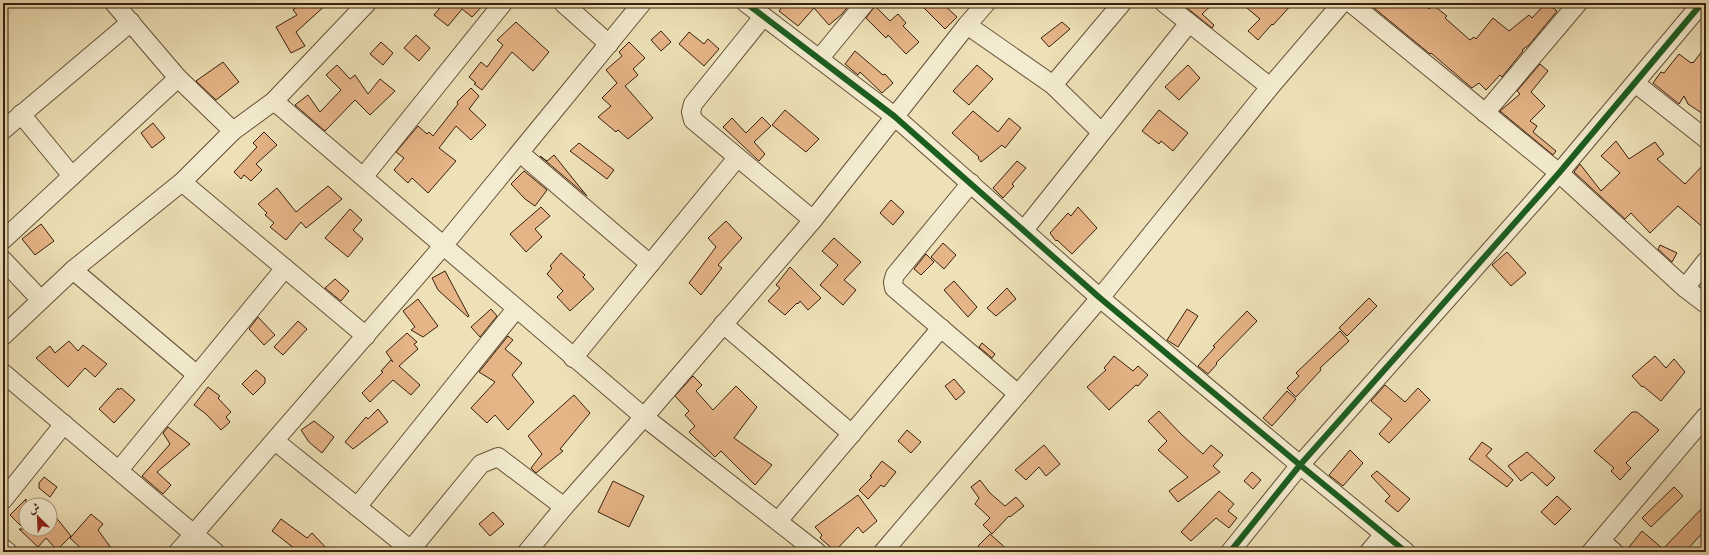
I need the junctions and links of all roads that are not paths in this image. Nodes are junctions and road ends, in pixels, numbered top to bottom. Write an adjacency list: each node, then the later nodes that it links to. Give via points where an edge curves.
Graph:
1 (114, 3): 16 (street)
2 (367, 3): 25 (street)
3 (503, 3): 37 (street)
4 (563, 3): 19 (street)
5 (642, 3): 19 (street)
6 (746, 3): 15 (street)
7 (865, 3): 20 (street)
8 (986, 3): 18 (street)
9 (1122, 3): 23 (street)
10 (1164, 3): 17 (street)
11 (1342, 3): 24 (street)
12 (1351, 3): 27 (street)
13 (1578, 3): 27 (street)
14 (1702, 3): 22 (street)
15 (763, 17): 20 (street); 34 (street, via 693,104 691,112 693,120)
16 (131, 22): 21 (street); 26 (street)
17 (1189, 23): 24 (street); 31 (street)
18 (966, 25): 23 (street); 28 (street)
19 (609, 44): 33 (street)
20 (818, 59): 28 (street)
21 (178, 78): 30 (street); 36 (street)
22 (1635, 83): 32 (street); 35 (street)
23 (1053, 85): 31 (street)
24 (1270, 87): 50 (street)
25 (274, 101): 30 (street); 37 (street)
26 (22, 114): 29 (street); 36 (street)
27 (1485, 114): 35 (street)
28 (894, 116): 39 (street); 40 (street)
29 (3, 130)
30 (233, 131): 38 (street)
31 (1101, 132): 41 (street)
32 (1706, 138)
33 (520, 152): 43 (street); 46 (street)
34 (737, 158): 40 (street); 46 (street)
35 (1559, 173): 49 (street); 67 (street)
36 (72, 176): 42 (street)
37 (364, 176): 43 (street)
38 (182, 182): 47 (street); 48 (street)
39 (972, 183): 41 (street); 55 (street, via 895,276 893,282 894,288)
40 (812, 220): 54 (street)
41 (1024, 230): 50 (street)
42 (3, 240)
43 (443, 246): 53 (street); 57 (street)
44 (3, 260): 51 (street)
45 (1706, 261): 49 (street)
46 (650, 264): 58 (street)
47 (284, 268): 57 (street); 60 (street)
48 (73, 270): 51 (street); 60 (street)
49 (1686, 288): 52 (street)
50 (1100, 298): 61 (street); 67 (street)
51 (40, 299): 56 (street)
52 (1706, 304)
53 (516, 309): 58 (street); 70 (street)
54 (723, 324): 63 (street); 65 (street)
55 (941, 328): 61 (street); 65 (street)
56 (3, 336)
57 (366, 336): 66 (street)
58 (574, 358): 63 (street)
59 (3, 373): 64 (street)
60 (197, 375): 68 (street)
61 (1018, 394): 83 (street)
62 (1706, 416): 76 (street)
63 (644, 417): 71 (street); 72 (street)
64 (64, 424): 68 (street); 69 (street)
65 (852, 434): 72 (street)
66 (275, 441): 70 (street); 73 (street)
67 (1300, 465): 74 (street); 84 (street)
68 (119, 470): 73 (street)
69 (3, 500)
70 (357, 507): 77 (street)
71 (564, 507): 77 (street, via 498,457 490,459 481,464); 81 (street)
72 (778, 522): 82 (street)
73 (194, 533): 79 (street); 80 (street)
74 (1384, 534): 85 (street); 86 (street)
75 (3, 548): 78 (street)
76 (1602, 548)
77 (410, 551)
78 (8, 552)
79 (178, 552)
80 (215, 552)
81 (527, 552)
82 (817, 552)
83 (882, 552)
84 (1230, 552)
85 (1369, 552)
86 (1406, 552)

